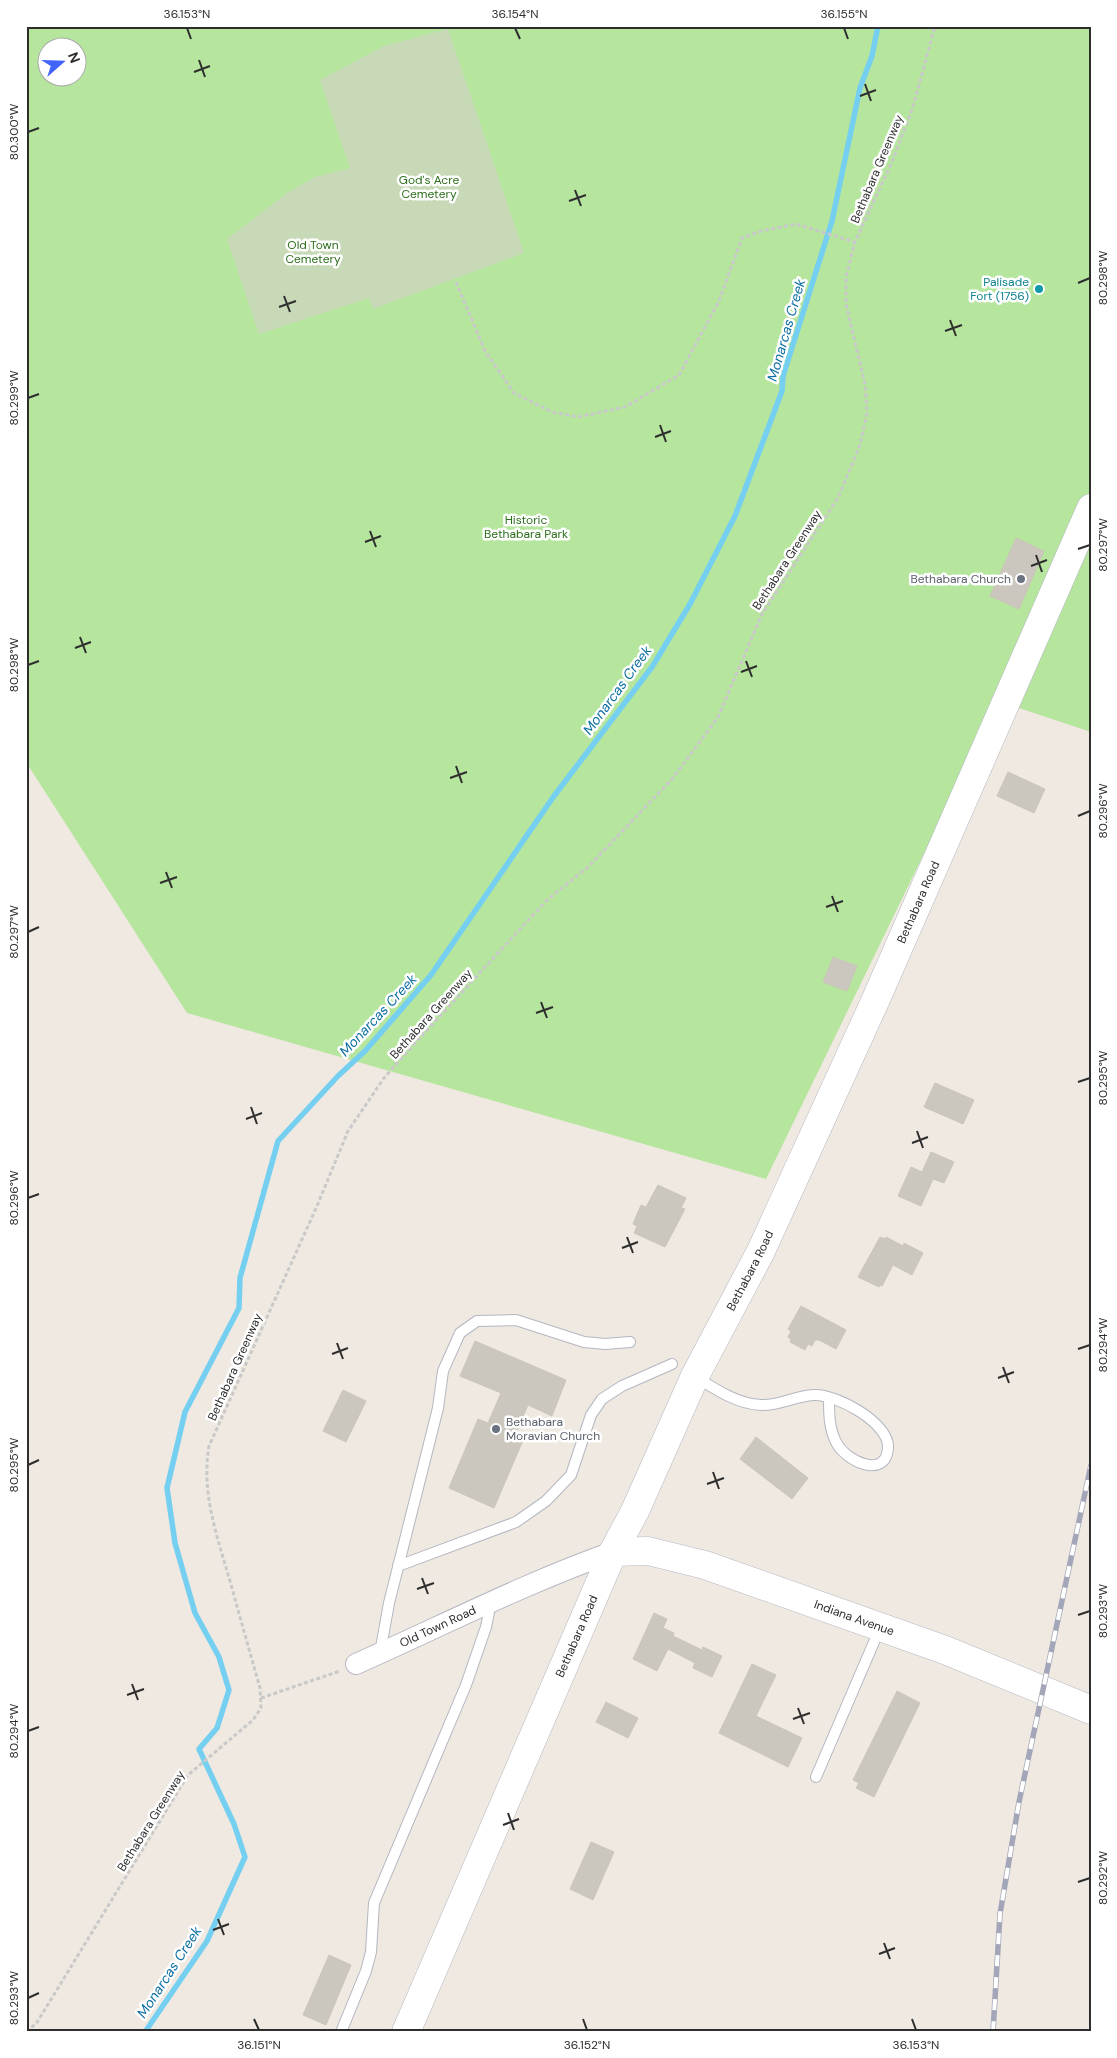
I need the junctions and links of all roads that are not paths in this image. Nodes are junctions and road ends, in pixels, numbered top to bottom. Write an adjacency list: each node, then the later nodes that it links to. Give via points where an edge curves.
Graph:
1 (1091, 508): 3 (street, Bethabara Road, via 761,1251)
2 (630, 1342): 6 (lane, via 584,1342 516,1320 477,1321 460,1333 443,1371 438,1408)
3 (684, 1370): 4 (lane, via 730,1398 761,1405 814,1394); 5 (street, Bethabara Road, via 635,1511); 6 (lane, via 622,1386 602,1399 591,1414 571,1475 546,1501 516,1522)
4 (829, 1398): 4 (lane, via 878,1423 889,1445 887,1455 880,1463 870,1466 859,1464 836,1444 830,1425)
5 (613, 1552): 7 (street, Old Town Road); 8 (street, Indiana Avenue, via 648,1551 685,1559); 14 (street, Bethabara Road)
6 (398, 1566): 9 (lane)
7 (492, 1601): 9 (street, Old Town Road); 13 (lane, via 466,1685 374,1903 371,1952)
8 (881, 1627): 11 (street, Indiana Avenue); 12 (lane)
9 (380, 1653): 10 (street, Old Town Road)
10 (356, 1664)
11 (1091, 1710)
12 (816, 1777)
13 (341, 2032)
14 (406, 2032)

